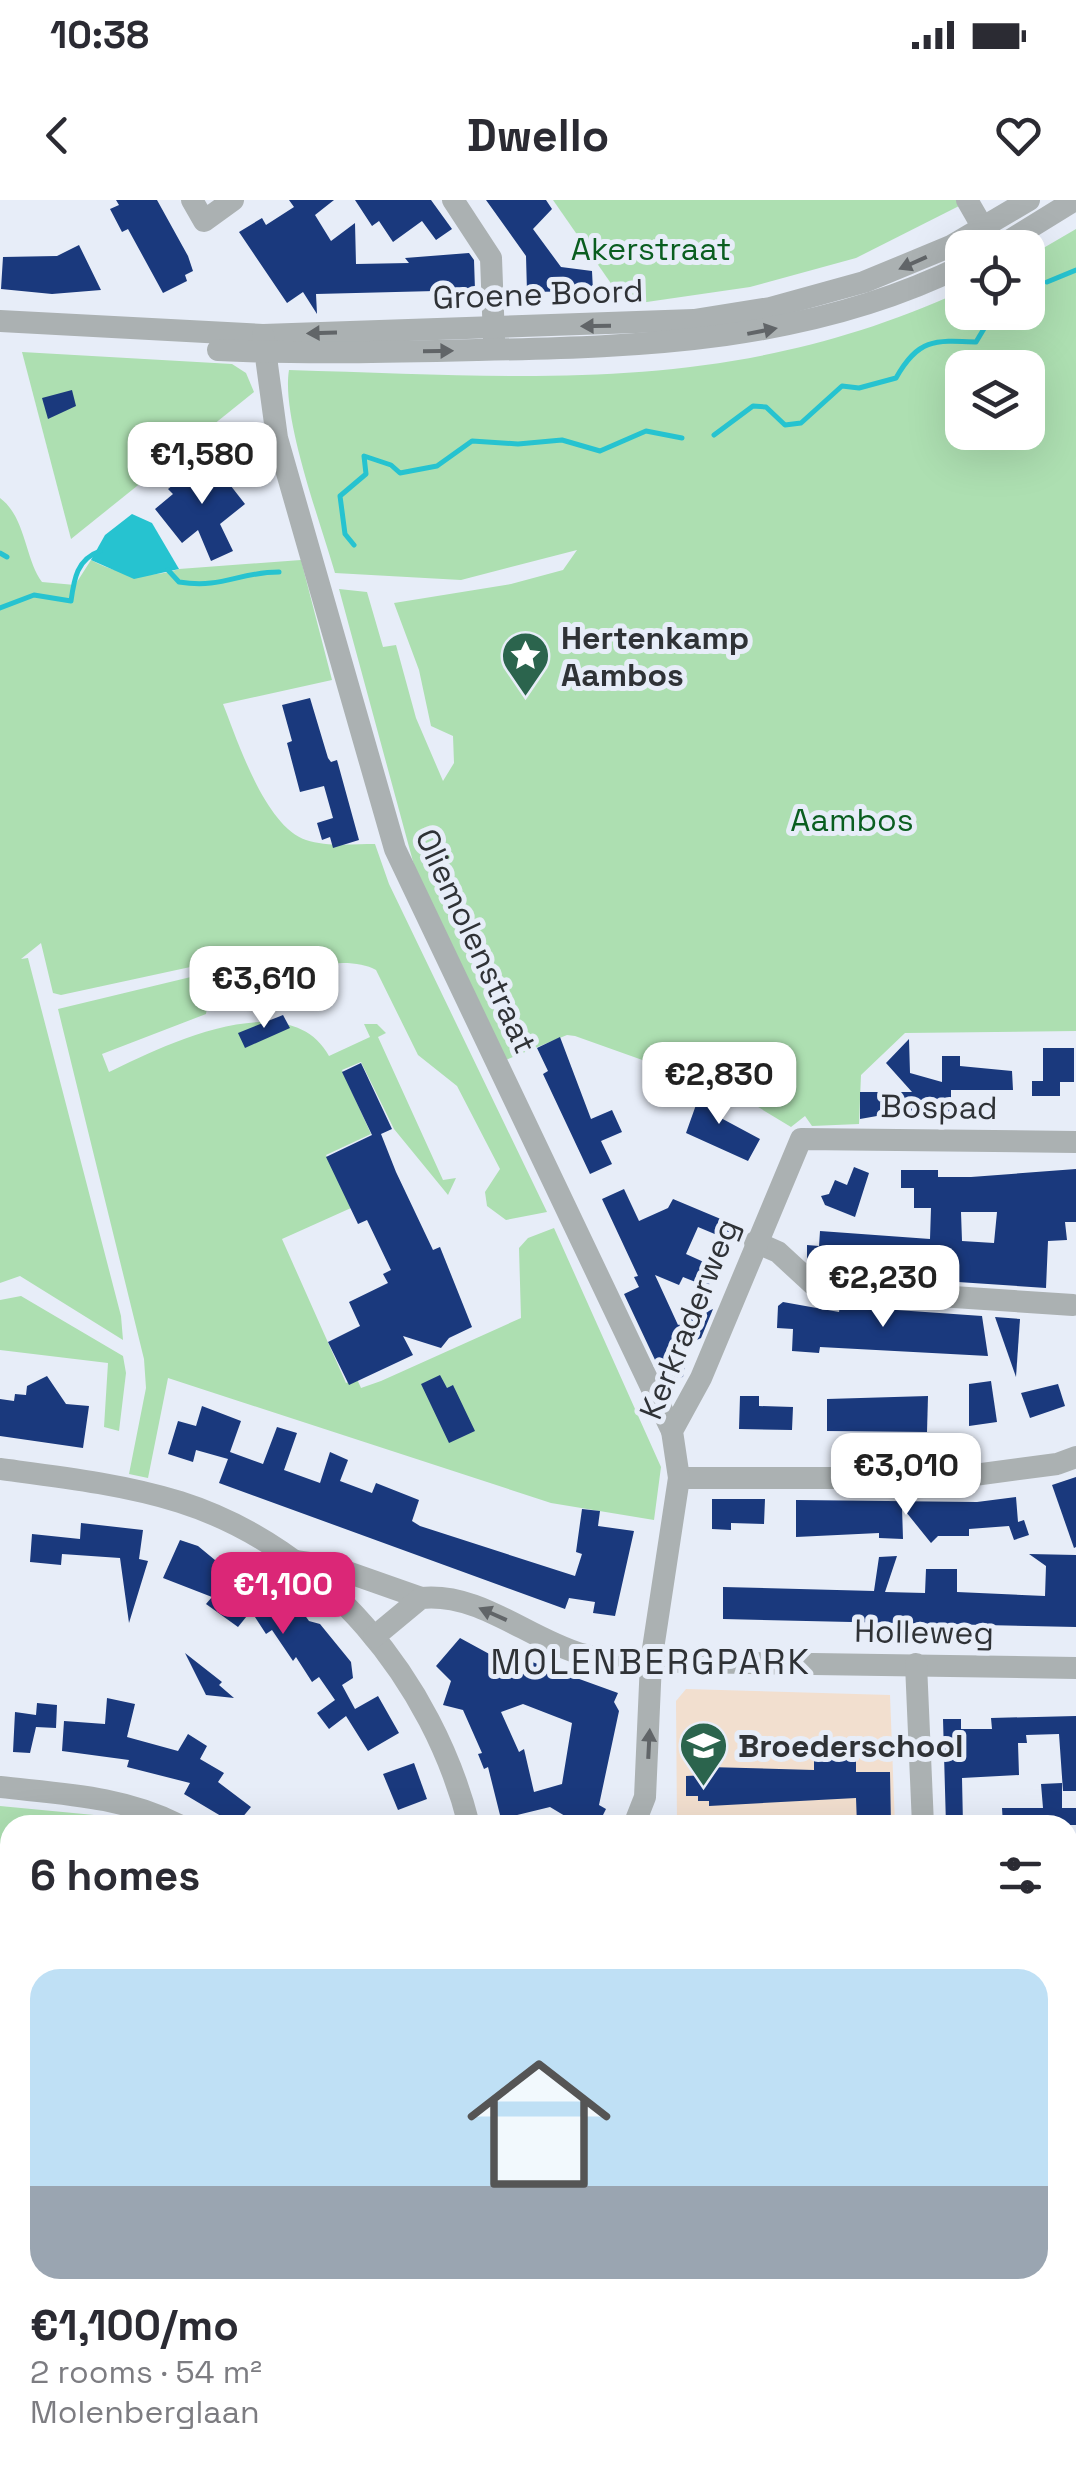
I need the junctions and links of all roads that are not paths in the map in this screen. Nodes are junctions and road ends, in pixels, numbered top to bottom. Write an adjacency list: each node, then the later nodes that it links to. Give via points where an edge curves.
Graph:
1 (192, 200): 2 (street, via 204,220)
2 (233, 200)
3 (452, 200): 14 (street, via 491,258)
4 (967, 200): 7 (street)
5 (1029, 200): 8 (street, Groene Boord)
6 (1075, 200): 9 (street, Groene Boord)
7 (985, 230)
8 (1002, 230)
9 (1014, 230)
10 (945, 256): 14 (street, Groene Boord, one-way to 14, via 770,308)
11 (945, 272): 14 (street, Groene Boord, one-way to 11, via 666,344 748,334 848,309)
12 (0, 321): 15 (street)
13 (0, 337): 15 (street)
14 (494, 339): 15 (street, Groene Boord)
15 (265, 344): 20 (street, Oliemolenstraat, via 278,438 395,849)
16 (801, 1140): 17 (street, Bospad); 18 (street, Kerkraderweg)
17 (1076, 1142)
18 (755, 1242): 19 (street, via 778,1252 817,1288); 20 (street, Kerkraderweg, via 702,1378)
19 (1073, 1305)
20 (672, 1431): 23 (street, Kerkraderweg)
21 (1076, 1457): 23 (street, via 952,1478)
22 (0, 1469): 24 (street, via 183,1503)
23 (679, 1478): 27 (street, Kerkraderweg)
24 (292, 1561): 25 (street, Holleweg, via 330,1566); 26 (street)
25 (421, 1598): 26 (street); 27 (street, Holleweg, one-way to 25, via 580,1654 465,1602)
26 (374, 1636): 32 (street, via 428,1715)
27 (651, 1662): 28 (street, Holleweg); 33 (street, Kerkraderweg, one-way to 27, via 645,1797)
28 (916, 1664): 29 (street, Holleweg); 34 (street)
29 (1076, 1668)
30 (0, 1788): 31 (street, via 101,1798)
31 (160, 1815)
32 (466, 1815)
33 (638, 1815)
34 (923, 1815)

